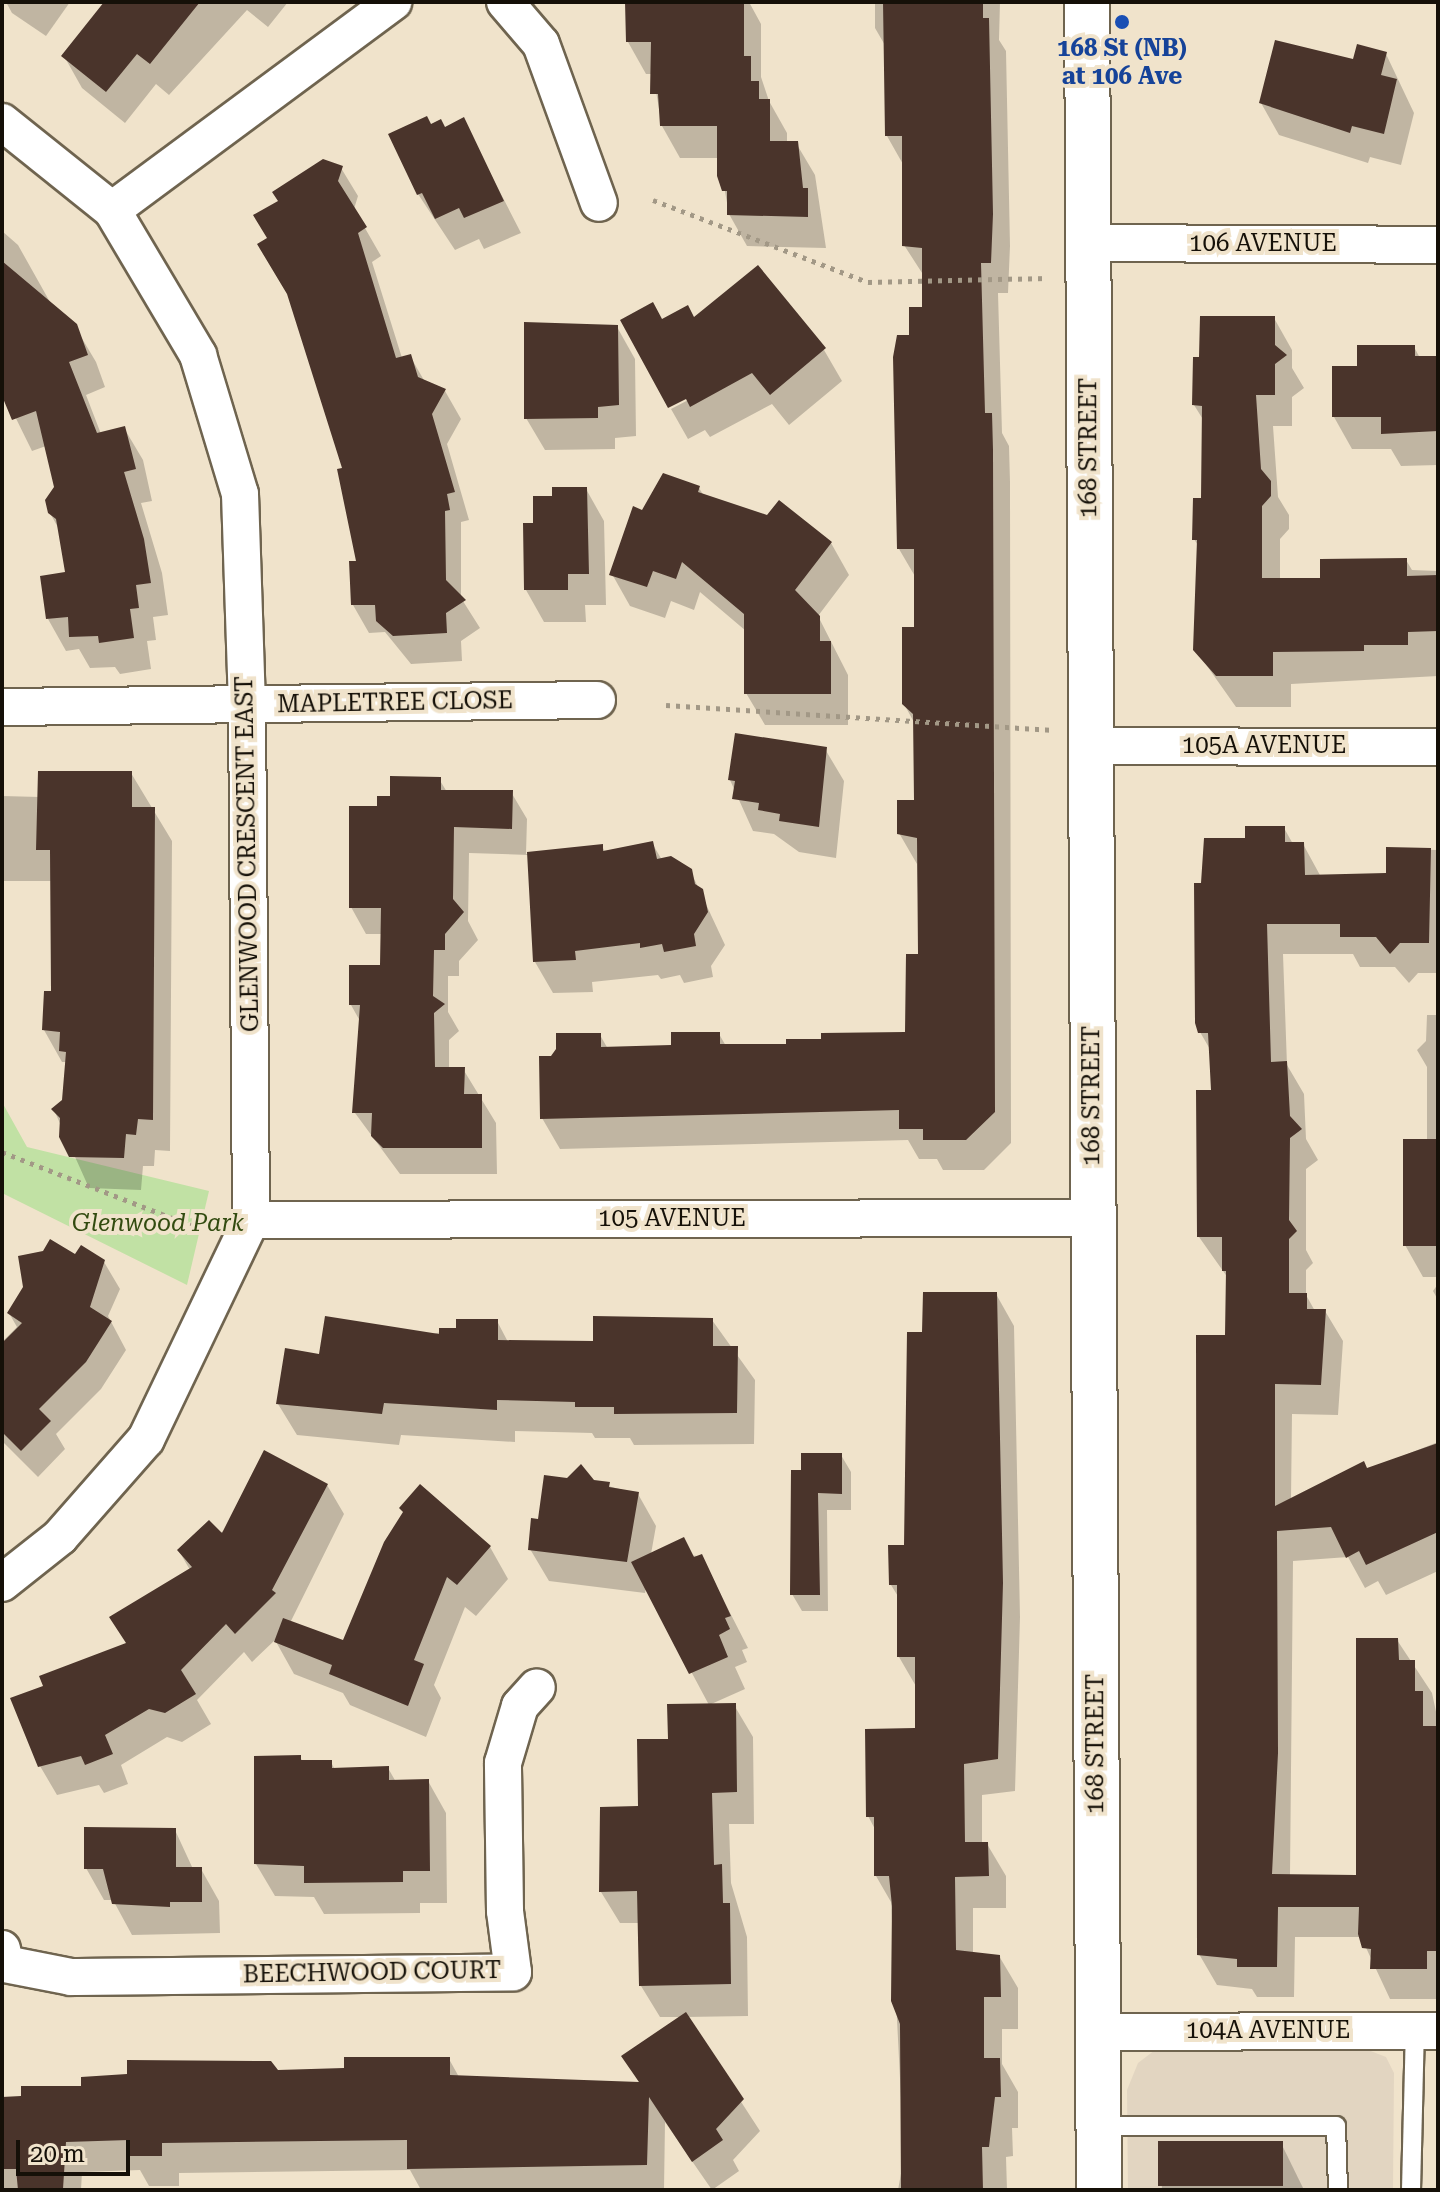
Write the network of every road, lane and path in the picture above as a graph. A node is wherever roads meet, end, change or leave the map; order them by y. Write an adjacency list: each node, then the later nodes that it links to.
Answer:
1 (393, 2): 7 (street)
2 (505, 2): 6 (street)
3 (1087, 2): 8 (street, 168 STREET)
4 (2, 122): 7 (street, GLENWOOD CRESCENT EAST)
5 (653, 200): 10 (path)
6 (599, 203)
7 (112, 210): 12 (street, GLENWOOD CRESCENT EAST)
8 (1088, 243): 9 (street, 106 AVENUE); 16 (street, 168 STREET)
9 (1438, 245)
10 (1048, 278)
11 (597, 700): 12 (street, MAPLETREE CLOSE)
12 (247, 705): 14 (street, MAPLETREE CLOSE); 20 (street, GLENWOOD CRESCENT EAST)
13 (666, 705): 15 (path)
14 (2, 707)
15 (1050, 730)
16 (1090, 746): 17 (street, 105A AVENUE); 19 (street, 168 STREET)
17 (1438, 747)
18 (2, 1152): 21 (path)
19 (1092, 1218): 20 (street, 105 AVENUE); 26 (street, 168 STREET)
20 (251, 1220): 22 (street, GLENWOOD CRESCENT EAST)
21 (203, 1230)
22 (2, 1583)
23 (537, 1687): 24 (street, BEECHWOOD COURT)
24 (2, 1949)
25 (1426, 2031): 26 (street, 104A AVENUE); 30 (lane)
26 (1098, 2032): 27 (street, 168 STREET)
27 (1098, 2126): 28 (street, 168 STREET); 29 (lane)
28 (1099, 2190)
29 (1338, 2190)
30 (1411, 2190)

